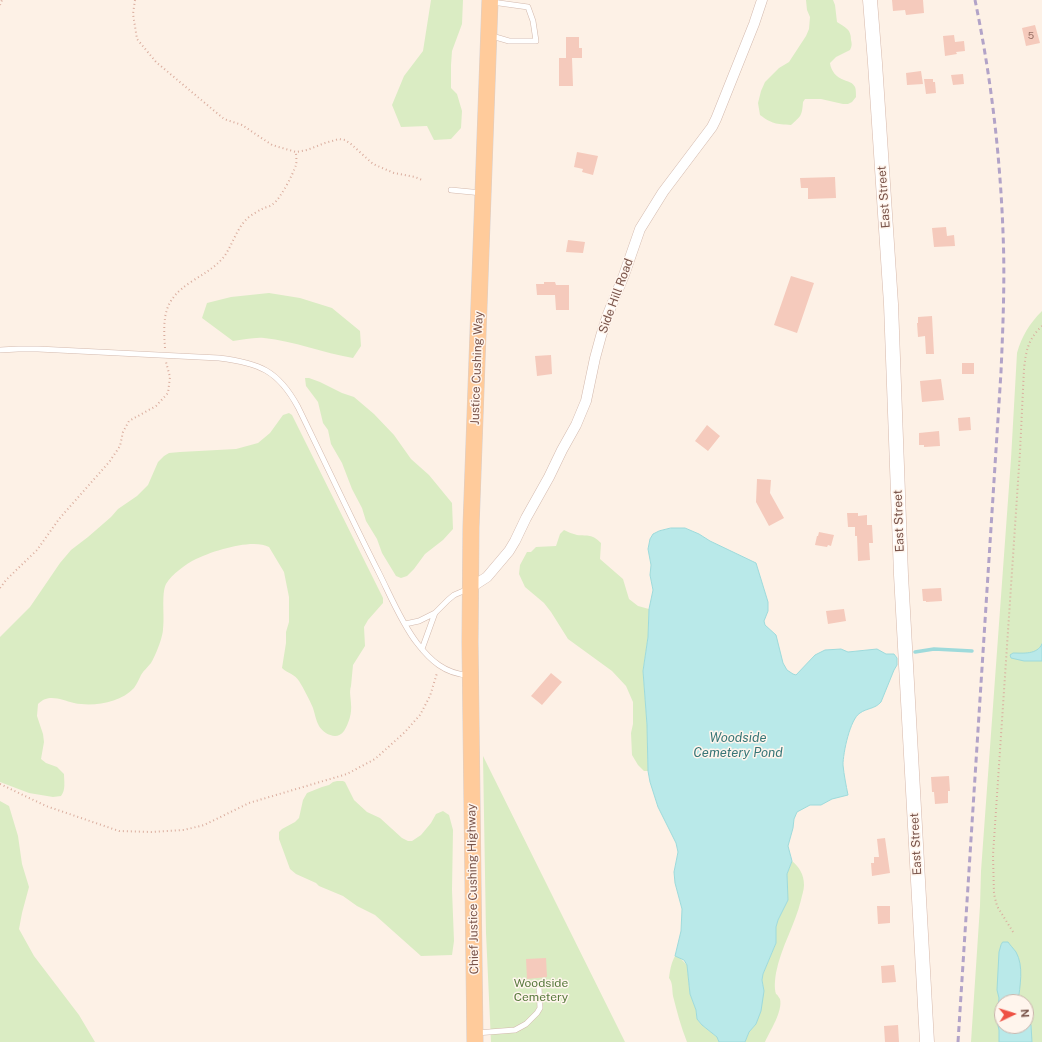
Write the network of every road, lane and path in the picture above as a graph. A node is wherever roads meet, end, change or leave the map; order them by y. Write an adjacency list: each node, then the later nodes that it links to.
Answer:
1 (2, 0): 6 (path)
2 (135, 0): 8 (path)
3 (762, 0): 16 (street, Side Hill Road)
4 (870, 0): 27 (main road, East Street)
5 (490, 1): 7 (main road, Justice Cushing Way); 7 (lane)
6 (0, 4)
7 (489, 36): 11 (main road, Justice Cushing Way)
8 (296, 152): 9 (path); 14 (path)
9 (422, 180)
10 (451, 190): 11 (lane)
11 (483, 193): 16 (main road, Justice Cushing Way)
12 (1042, 326): 24 (path)
13 (0, 350): 14 (lane)
14 (165, 356): 15 (path); 18 (lane)
15 (0, 588)
16 (470, 588): 17 (lane); 21 (main road, Justice Cushing Way)
17 (436, 613): 18 (lane); 19 (lane)
18 (405, 624): 19 (lane)
19 (422, 649): 20 (lane)
20 (441, 667): 21 (lane); 23 (path)
21 (470, 675): 22 (main road, Justice Cushing Way)
22 (471, 736): 26 (main road, Chief Justice Cushing Highway)
23 (0, 784)
24 (1013, 932)
25 (539, 987): 26 (lane)
26 (475, 1038)
27 (927, 1042)

